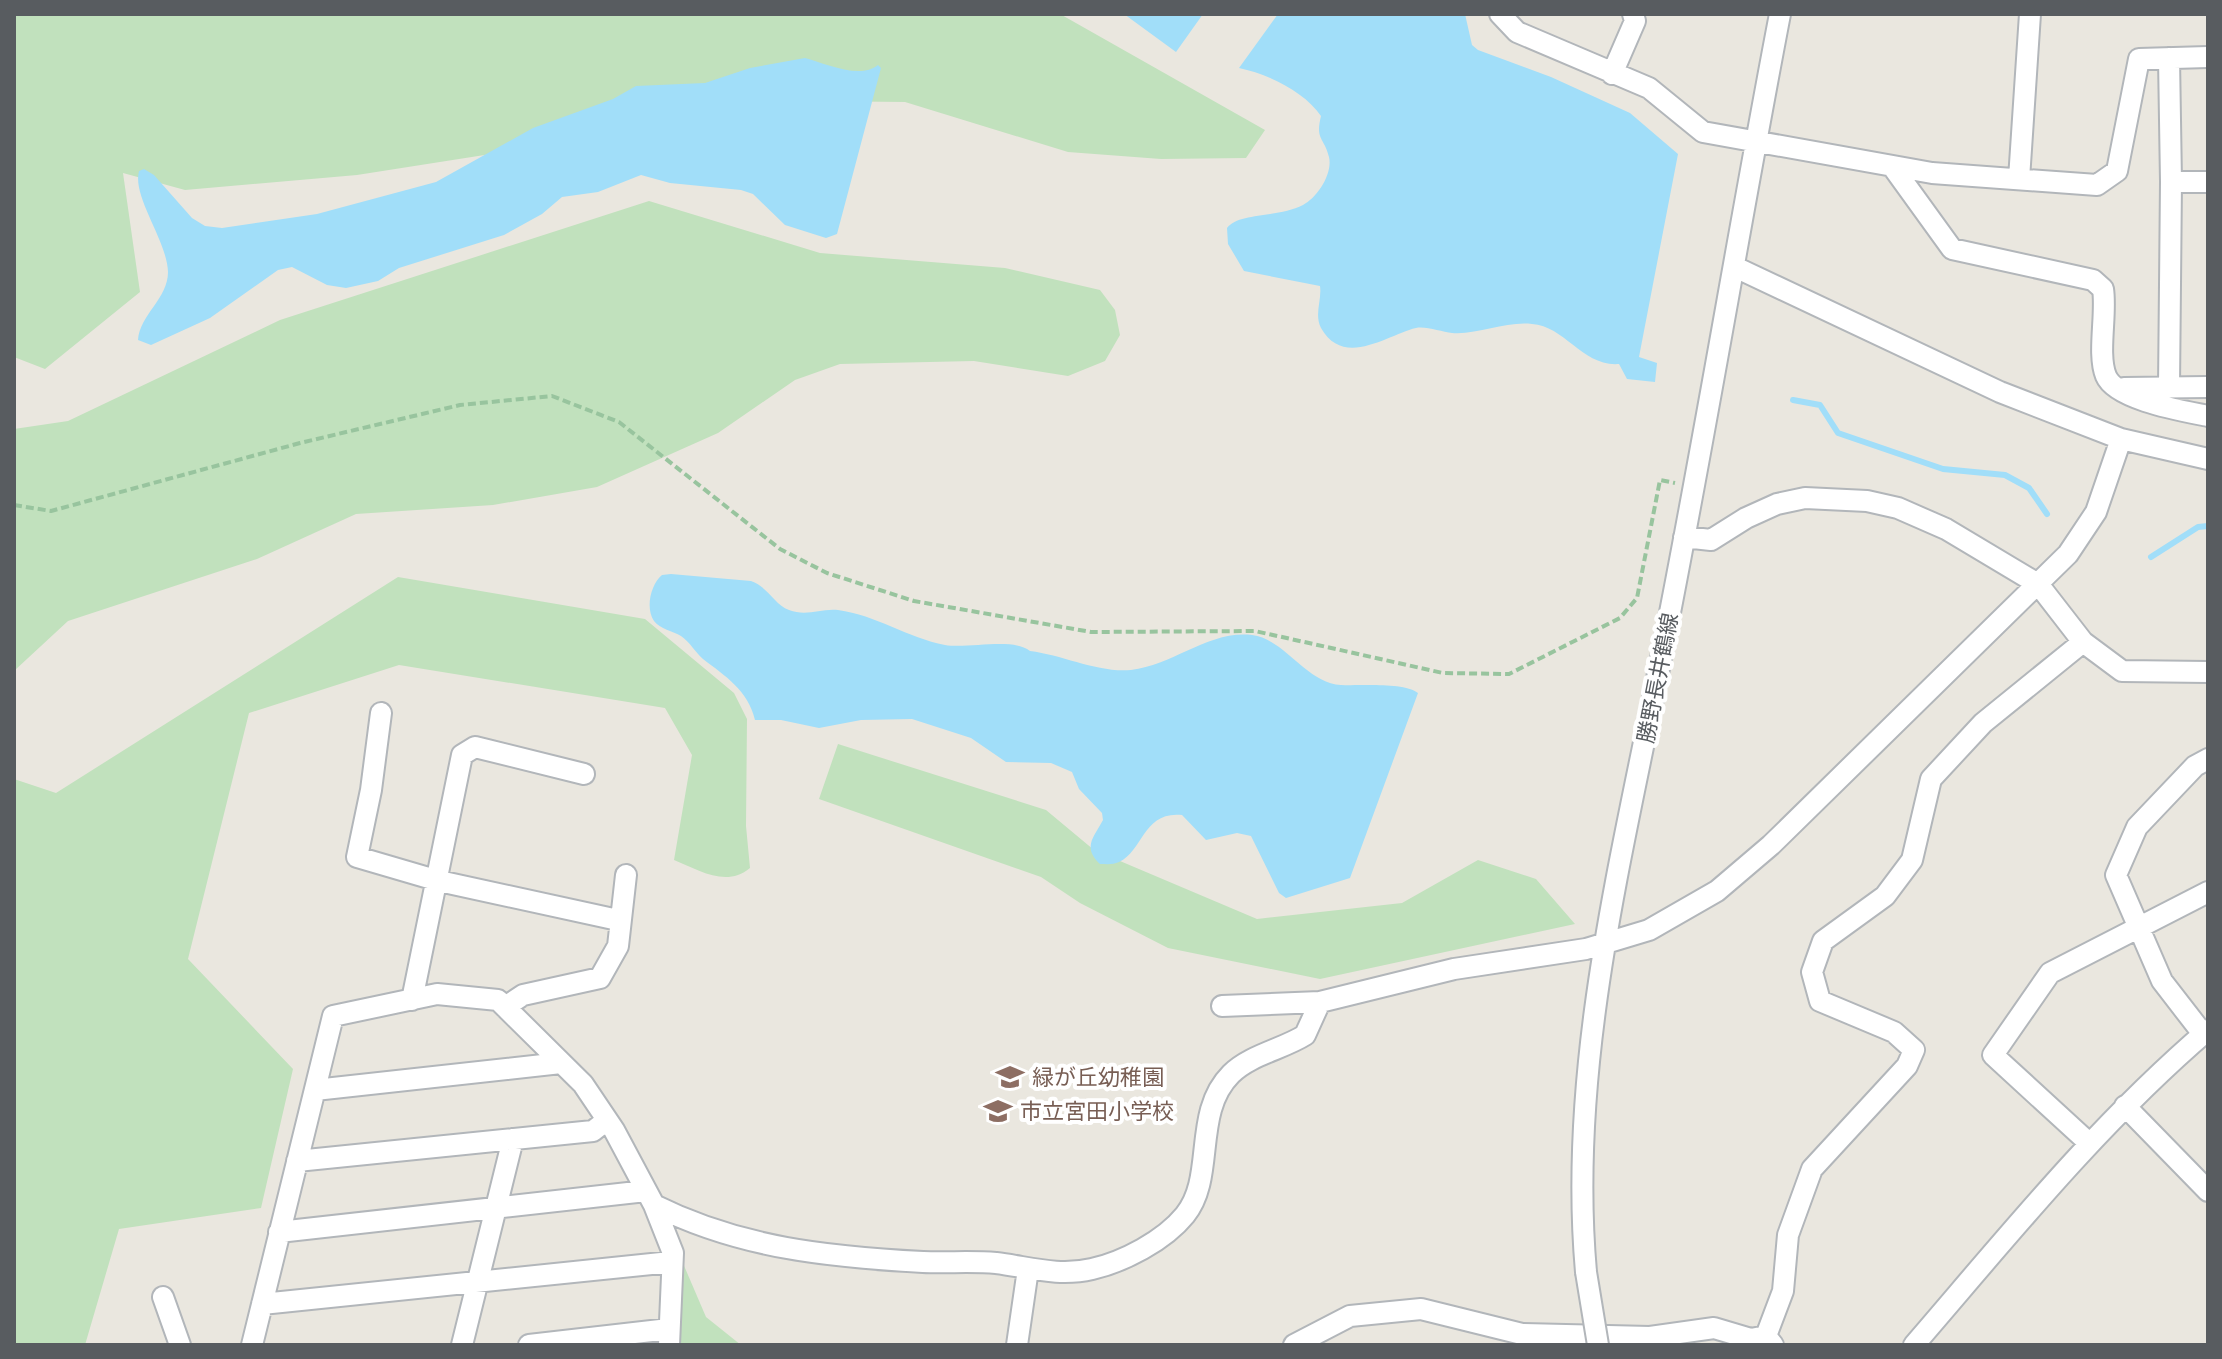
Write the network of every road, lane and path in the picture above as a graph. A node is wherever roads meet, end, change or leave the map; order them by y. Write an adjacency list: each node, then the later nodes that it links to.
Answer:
1 (1500, 14): 7 (street)
2 (1633, 14): 7 (street)
3 (1780, 14): 8 (street, 勝野長井鶴線)
4 (2030, 14): 10 (street)
5 (2208, 57): 6 (street)
6 (2169, 58): 10 (street); 11 (street)
7 (1612, 74): 8 (street)
8 (1756, 143): 9 (street); 13 (street, 勝野長井鶴線)
9 (1892, 166): 10 (street); 16 (street)
10 (2019, 179)
11 (2171, 182): 12 (street); 14 (street)
12 (2208, 182)
13 (1735, 267): 18 (street); 20 (street, 勝野長井鶴線)
14 (2169, 387): 15 (street); 16 (street)
15 (2208, 387)
16 (2114, 388): 17 (street)
17 (2208, 416)
18 (2121, 439): 19 (street); 23 (street)
19 (2208, 459)
20 (1694, 487): 21 (path); 22 (street, 勝野長井鶴線)
21 (14, 505)
22 (1684, 537): 23 (street); 34 (street, 勝野長井鶴線)
23 (2038, 584): 24 (street); 34 (street)
24 (2083, 642): 25 (street); 57 (street)
25 (2208, 672)
26 (381, 713): 30 (street)
27 (2208, 759): 33 (street)
28 (584, 774): 30 (street)
29 (626, 875): 32 (street)
30 (439, 881): 32 (street); 35 (street)
31 (2208, 892): 33 (street)
32 (618, 920): 38 (street)
33 (2137, 930): 39 (street); 45 (street)
34 (1606, 942): 36 (street); 64 (street, 勝野長井鶴線, bridge)
35 (412, 1000): 38 (street); 41 (street)
36 (1320, 1002): 37 (street); 52 (street)
37 (1222, 1006)
38 (505, 1007): 40 (street)
39 (2206, 1032): 42 (street)
40 (561, 1063): 41 (street); 43 (street)
41 (315, 1090): 46 (street)
42 (2125, 1106): 45 (street); 47 (street)
43 (607, 1120): 44 (street); 48 (street)
44 (513, 1139): 46 (street); 49 (street)
45 (2089, 1143): 65 (street)
46 (297, 1161): 50 (street)
47 (2208, 1191)
48 (650, 1198): 49 (street); 51 (street); 52 (street)
49 (495, 1210): 50 (street); 53 (street)
50 (279, 1232): 55 (street)
51 (671, 1262): 53 (street); 56 (street)
52 (1028, 1269): 62 (street)
53 (478, 1280): 55 (street); 60 (street)
54 (163, 1297): 58 (street)
55 (262, 1304): 59 (street)
56 (669, 1337): 61 (street)
57 (1770, 1340): 63 (street)
58 (180, 1345)
59 (252, 1345)
60 (462, 1345)
61 (529, 1345)
62 (1017, 1345)
63 (1294, 1345)
64 (1598, 1345)
65 (1914, 1345)

